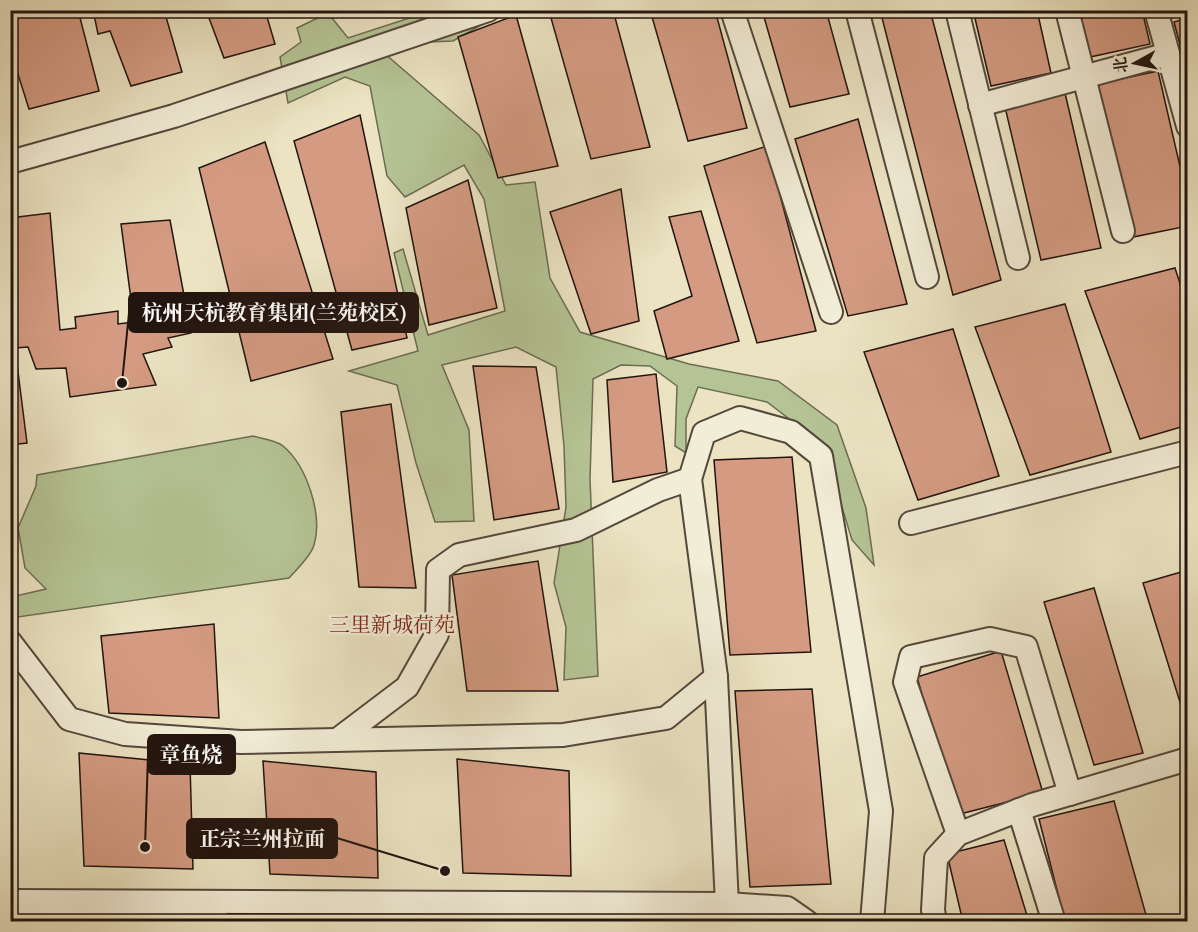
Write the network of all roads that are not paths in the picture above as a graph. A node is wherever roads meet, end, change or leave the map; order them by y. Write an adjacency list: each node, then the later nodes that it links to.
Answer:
1 (488, 10): 11 (street)
2 (732, 10): 15 (street)
3 (857, 10): 14 (street)
4 (957, 10): 9 (street)
5 (1067, 10): 8 (street)
6 (1156, 10): 7 (street)
7 (1168, 54): 8 (street); 10 (street)
8 (1084, 76): 9 (street); 12 (street)
9 (980, 105): 13 (street)
10 (1188, 126)
11 (10, 162)
12 (1123, 231)
13 (1018, 258)
14 (927, 277)
15 (831, 312)
16 (1188, 452): 18 (street)
17 (690, 479): 20 (street); 21 (street); 34 (street)
18 (911, 523)
19 (10, 642): 21 (street)
20 (716, 676): 21 (street); 27 (street)
21 (337, 740)
22 (1188, 759): 23 (street)
23 (1070, 794): 24 (street); 25 (street)
24 (1019, 810): 25 (street); 36 (street)
25 (958, 834): 35 (street)
26 (10, 901): 28 (street)
27 (728, 904): 28 (street); 33 (street)
28 (377, 912)
29 (86, 920): 30 (street); 31 (street)
30 (26, 921)
31 (152, 921): 32 (street)
32 (220, 921)
33 (807, 921)
34 (872, 921)
35 (935, 921)
36 (1054, 921)

